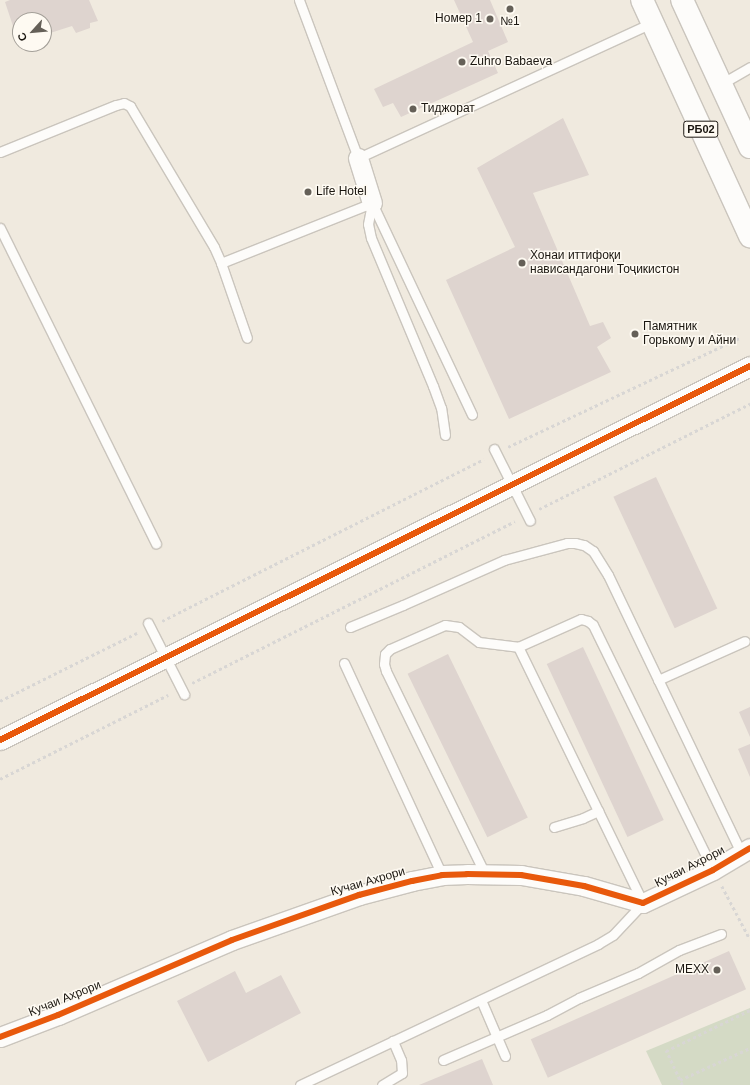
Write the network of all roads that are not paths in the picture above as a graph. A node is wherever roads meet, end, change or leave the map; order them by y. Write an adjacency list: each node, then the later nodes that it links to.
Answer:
1 (299, 0): 9 (lane)
2 (642, 0): 4 (highway, РБ02)
3 (682, 0): 6 (highway, РБ02)
4 (652, 23): 9 (lane); 12 (highway, РБ02)
5 (750, 67): 6 (lane)
6 (721, 84): 7 (highway, РБ02)
7 (750, 147)
8 (0, 152): 13 (lane)
9 (358, 158): 10 (street)
10 (372, 203): 13 (lane); 16 (lane); 17 (lane)
11 (0, 228): 21 (lane)
12 (750, 236)
13 (221, 263): 14 (lane)
14 (247, 338)
15 (750, 366): 19 (street)
16 (472, 416)
17 (445, 435)
18 (495, 451): 19 (lane)
19 (512, 485): 20 (lane); 26 (street)
20 (529, 518)
21 (156, 544)
22 (149, 625): 26 (lane)
23 (350, 627): 28 (lane)
24 (745, 641): 28 (lane)
25 (518, 647): 31 (lane); 34 (lane); 35 (lane)
26 (165, 658): 29 (lane); 30 (street)
27 (344, 663): 36 (lane)
28 (658, 680): 33 (lane)
29 (182, 692)
30 (0, 740)
31 (598, 811): 32 (lane); 37 (lane)
32 (554, 827)
33 (745, 851): 34 (street, Кучаи Ахрори)
34 (713, 870): 37 (street, Кучаи Ахрори)
35 (485, 874): 36 (street, Кучаи Ахрори); 37 (street, Кучаи Ахрори)
36 (442, 875): 40 (street, Кучаи Ахрори)
37 (643, 903): 39 (lane)
38 (721, 934): 41 (lane)
39 (481, 1000): 41 (lane); 42 (lane)
40 (0, 1037)
41 (497, 1037): 43 (lane); 44 (lane)
42 (393, 1041): 45 (lane); 46 (lane)
43 (505, 1056)
44 (443, 1060)
45 (300, 1085)
46 (382, 1085)

